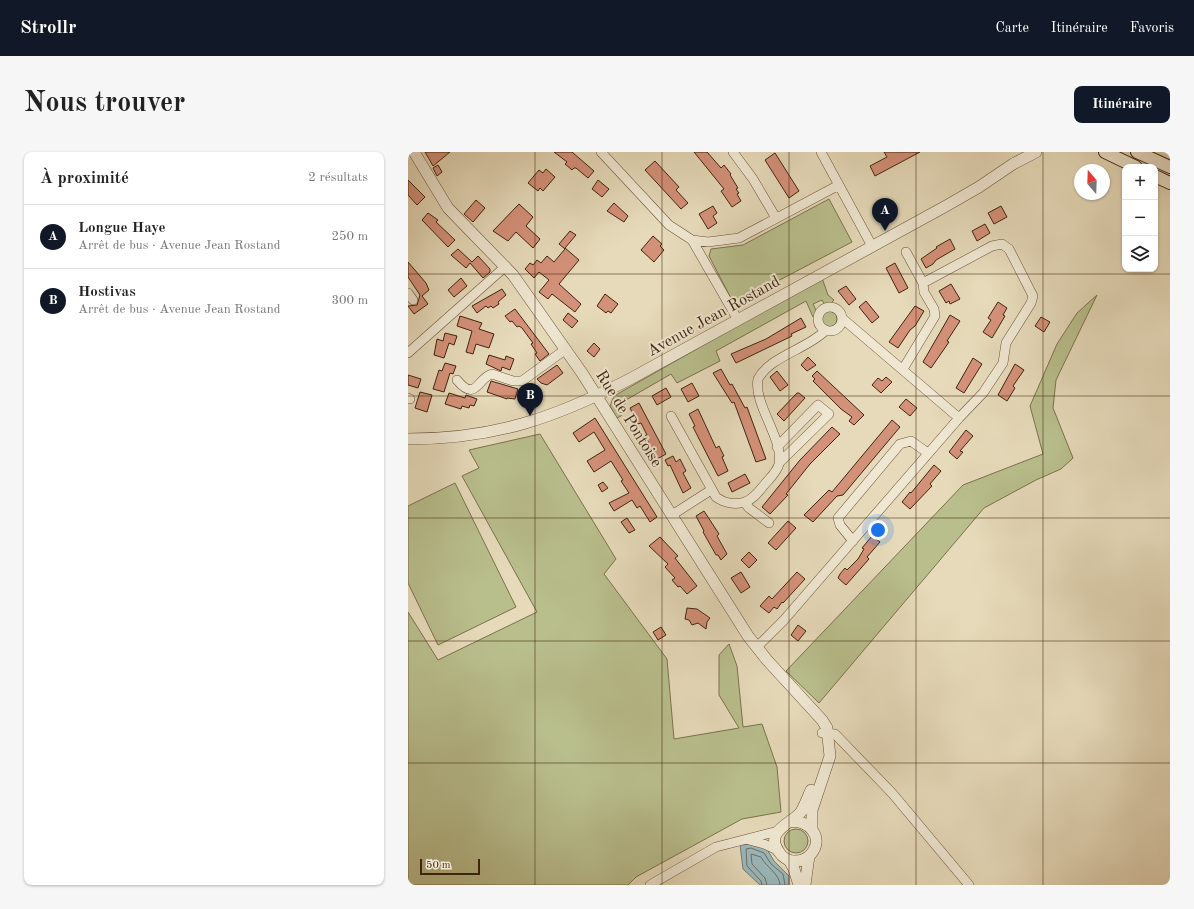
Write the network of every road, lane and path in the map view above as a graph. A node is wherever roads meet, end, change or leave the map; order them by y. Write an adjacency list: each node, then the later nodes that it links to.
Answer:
1 (414, 152): 19 (street, Rue de Pontoise)
2 (601, 152): 16 (street)
3 (733, 152): 15 (street)
4 (821, 152): 14 (street)
5 (1024, 152): 9 (street, Avenue Jean Rostand)
6 (1036, 152): 9 (street, Avenue Jean Rostand)
7 (1105, 152): 10 (main road)
8 (1137, 152): 11 (main road)
9 (1013, 164): 17 (street, Avenue Jean Rostand)
10 (1130, 164)
11 (1170, 167)
12 (1158, 177): 13 (main road)
13 (1170, 183)
14 (839, 185): 15 (street); 17 (street)
15 (776, 218): 16 (street)
16 (692, 240): 22 (street)
17 (872, 246): 22 (street, Avenue Jean Rostand)
18 (906, 252): 20 (street)
19 (506, 266): 24 (street, Rue de Pontoise); 25 (street)
20 (923, 283): 26 (street); 30 (street)
21 (843, 319): 23 (street); 23 (street); 26 (street)
22 (738, 320): 28 (street, Avenue Jean Rostand)
23 (826, 330): 32 (street)
24 (566, 350): 27 (street); 28 (street, Rue de Pontoise)
25 (408, 353)
26 (903, 369): 30 (street)
27 (460, 384)
28 (598, 396): 31 (street, Avenue Jean Rostand); 37 (street, Rue de Pontoise)
29 (671, 416): 35 (street)
30 (959, 418): 33 (street)
31 (408, 439)
32 (777, 447): 34 (street); 34 (street)
33 (928, 453): 39 (street); 39 (street)
34 (779, 463): 36 (street)
35 (711, 490): 36 (street); 37 (street)
36 (744, 502): 38 (street)
37 (672, 515): 40 (street, Rue de Pontoise)
38 (769, 524)
39 (853, 540): 40 (street)
40 (757, 647): 41 (street, Rue de Pontoise)
41 (825, 733): 42 (street); 43 (street); 52 (street)
42 (790, 822): 43 (street); 44 (street)
43 (812, 828): 47 (street)
44 (778, 831): 45 (street); 46 (street)
45 (746, 840): 46 (street); 49 (street)
46 (777, 850): 48 (street)
47 (809, 856): 48 (street); 51 (street)
48 (789, 860): 50 (street)
49 (650, 885)
50 (799, 885)
51 (805, 885)
52 (968, 885)

